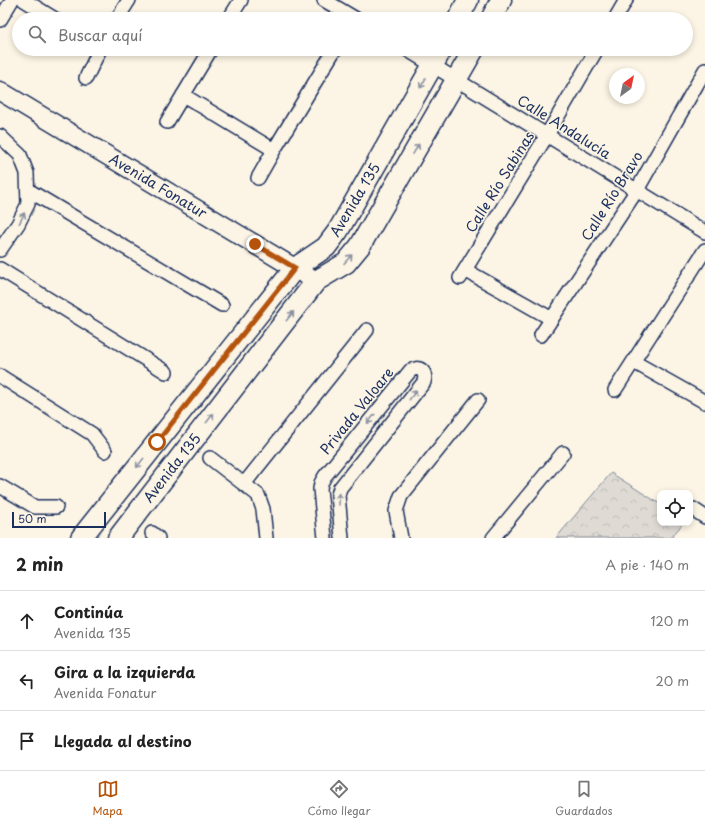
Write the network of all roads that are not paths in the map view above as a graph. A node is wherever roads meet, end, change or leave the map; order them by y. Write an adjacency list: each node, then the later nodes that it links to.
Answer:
1 (12, 0): 16 (street)
2 (24, 0): 9 (street)
3 (129, 0): 10 (street)
4 (241, 0): 11 (street)
5 (324, 0): 12 (street)
6 (468, 0): 13 (main road)
7 (501, 0): 14 (main road)
8 (626, 0): 15 (street)
9 (44, 12)
10 (121, 12)
11 (233, 12)
12 (343, 12)
13 (462, 12)
14 (495, 12)
15 (619, 12)
16 (0, 20)
17 (97, 56): 24 (street)
18 (207, 56): 27 (street)
19 (331, 56): 31 (street)
20 (470, 56): 25 (main road, Avenida 135)
21 (593, 56): 29 (street, Calle Río Sabinas)
22 (437, 57): 25 (street, Calle Andalucía); 38 (main road, Avenida 135, one-way to 38)
23 (705, 70): 34 (street, Calle Río Bravo)
24 (86, 78)
25 (457, 80): 29 (street, Calle Andalucía); 40 (main road, Avenida 135, one-way to 25)
26 (0, 91): 38 (main road, Avenida Fonatur)
27 (183, 95): 28 (street); 31 (street)
28 (167, 122)
29 (547, 135): 34 (street, Calle Andalucía); 42 (street, Calle Río Sabinas)
30 (0, 136): 33 (street)
31 (274, 150): 32 (street)
32 (258, 178)
33 (28, 190): 36 (street, one-way to 33); 41 (street)
34 (637, 190): 35 (street, Calle Andalucía); 42 (street, Calle Río Bravo)
35 (705, 232)
36 (0, 250)
37 (705, 250): 45 (street)
38 (295, 268): 40 (main road, Avenida Fonatur); 59 (main road, Avenida 135, one-way to 59)
39 (0, 269): 46 (street)
40 (316, 281): 60 (main road, Avenida 135, one-way to 40)
41 (222, 305)
42 (552, 319): 44 (street, Calle Río Bravo)
43 (367, 330): 54 (street)
44 (542, 335)
45 (634, 362): 48 (street); 50 (street)
46 (166, 372)
47 (0, 376): 51 (street)
48 (615, 390)
49 (478, 400): 64 (street)
50 (705, 402)
51 (105, 451)
52 (563, 453): 65 (street)
53 (210, 458): 54 (street)
54 (244, 484): 61 (street)
55 (0, 486): 56 (street)
56 (56, 507)
57 (693, 509): 58 (street)
58 (705, 516)
59 (81, 538)
60 (118, 538)
61 (266, 538)
62 (325, 538): 63 (street, Privada Valoare, one-way to 62)
63 (342, 538)
64 (401, 538)
65 (493, 538)

